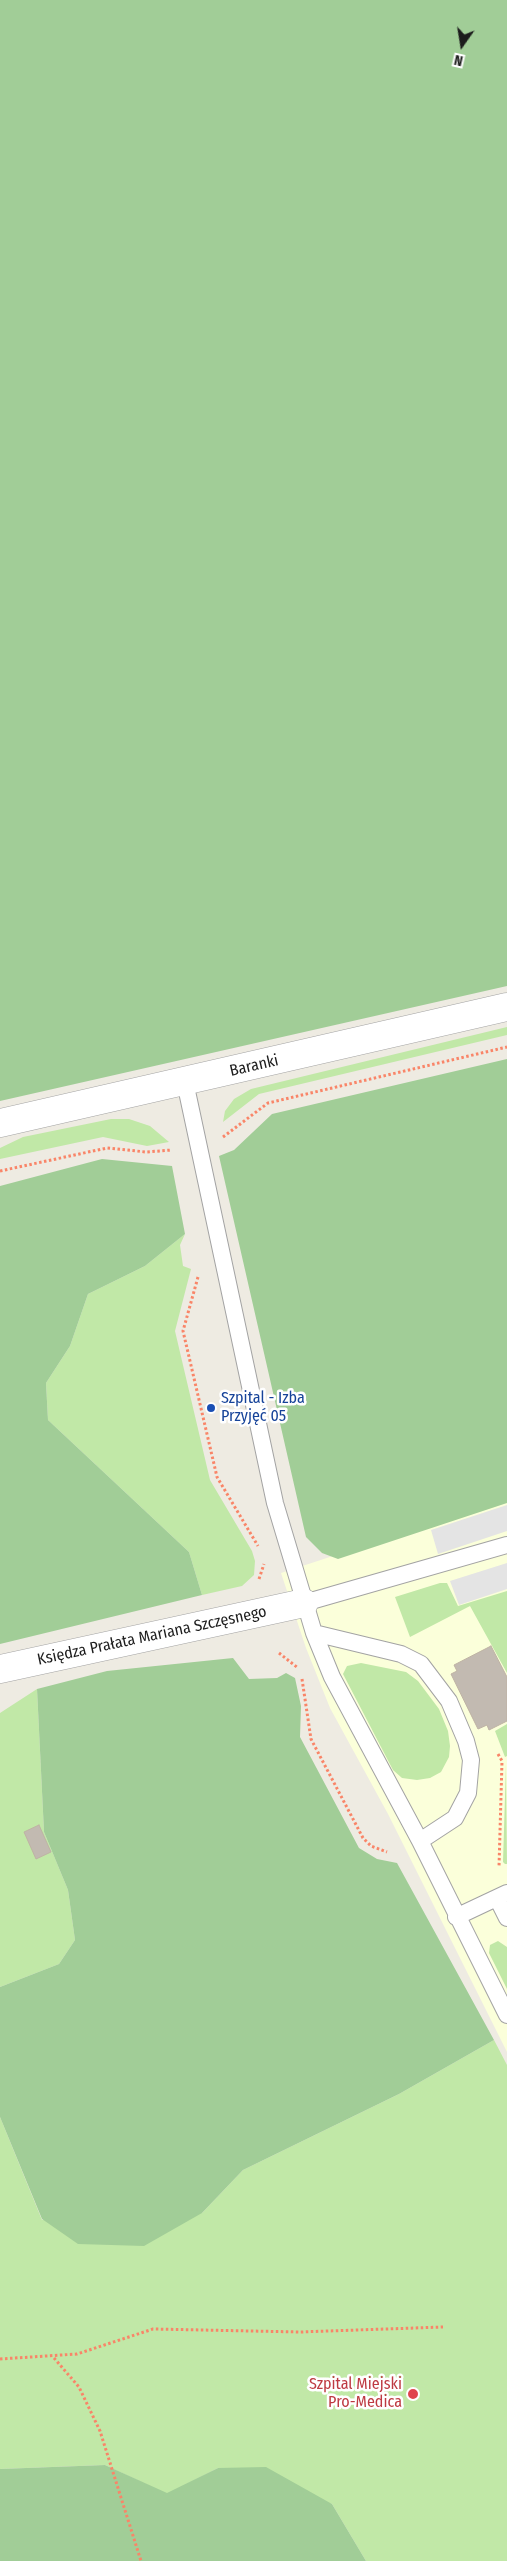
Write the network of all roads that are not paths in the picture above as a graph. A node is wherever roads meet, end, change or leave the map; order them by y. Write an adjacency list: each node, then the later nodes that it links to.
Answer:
1 (507, 1006): 2 (street, Baranki)
2 (185, 1082): 3 (street, Baranki); 5 (lane)
3 (0, 1122)
4 (507, 1545): 5 (lane)
5 (304, 1602): 6 (lane); 7 (street, Księdza Prałata Mariana Szczęsnego)
6 (314, 1633): 8 (lane); 8 (lane)
7 (0, 1669)
8 (420, 1841): 10 (lane)
9 (502, 1895): 10 (lane); 11 (lane)
10 (456, 1917): 12 (lane)
11 (507, 1918)
12 (507, 2014)

